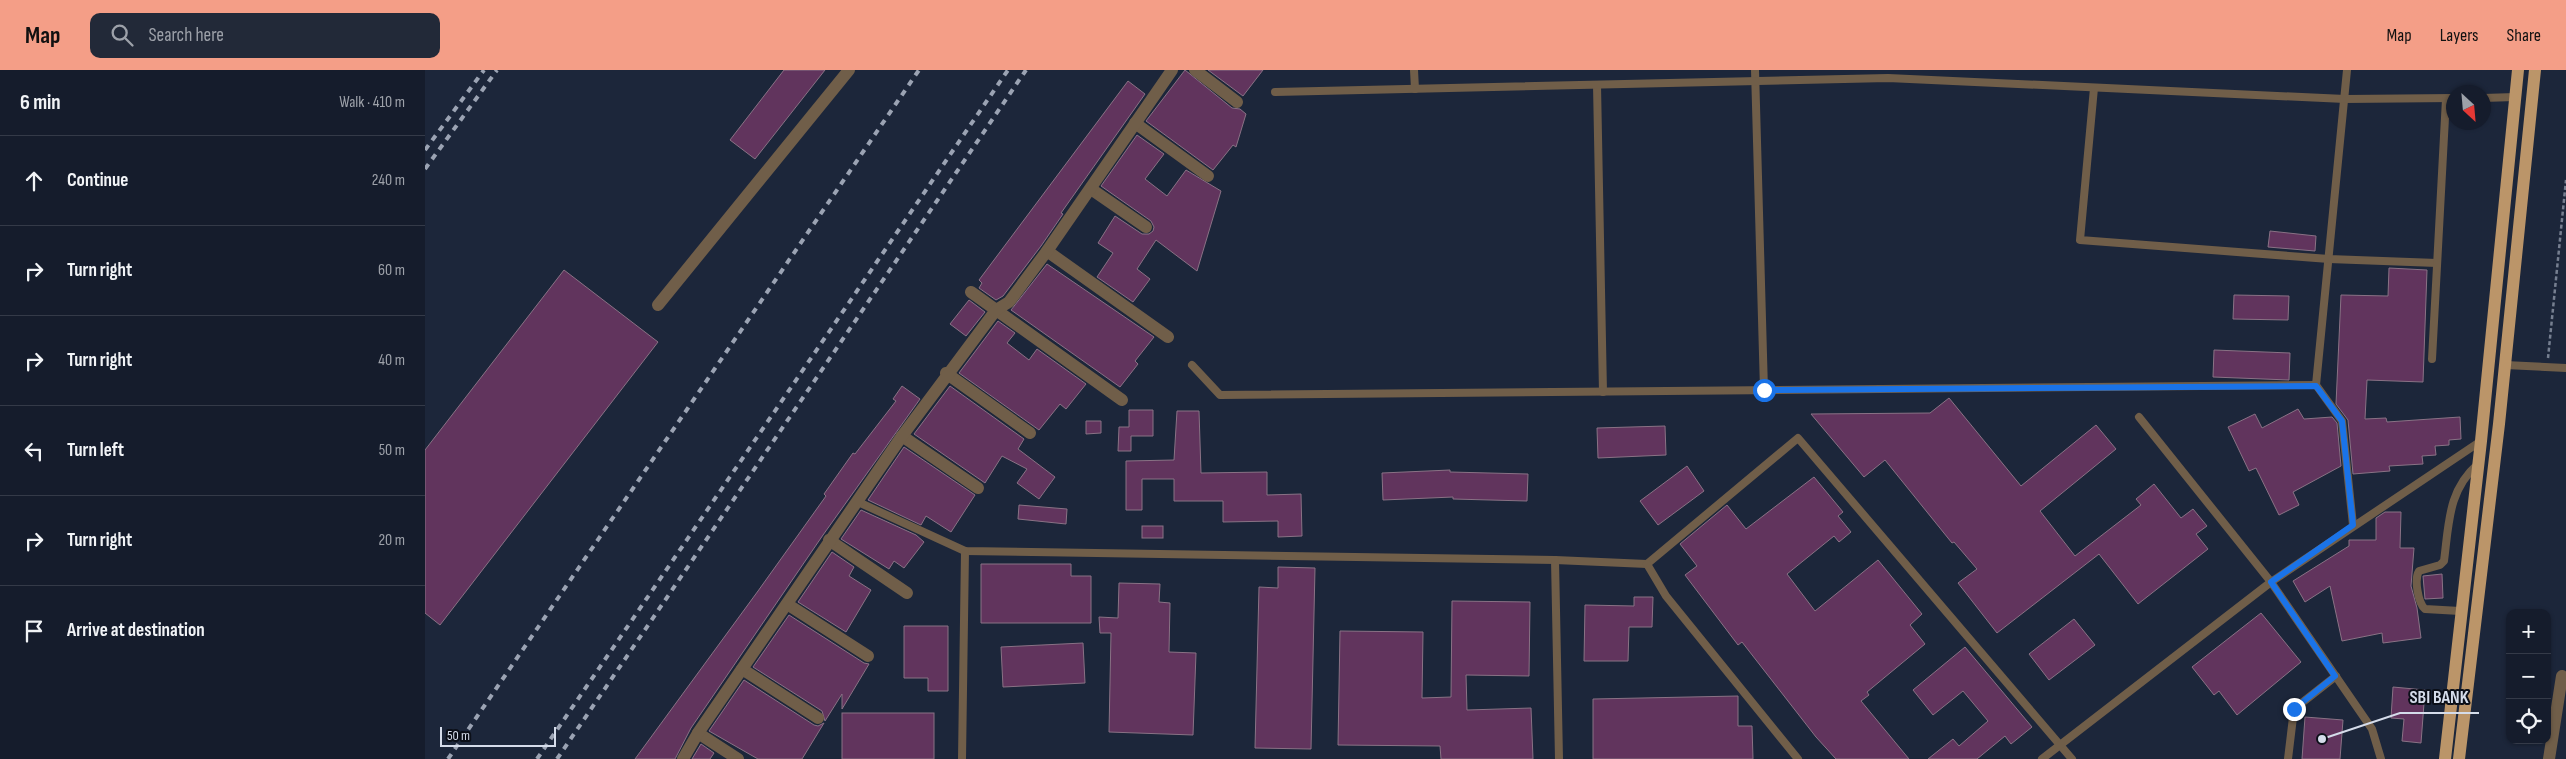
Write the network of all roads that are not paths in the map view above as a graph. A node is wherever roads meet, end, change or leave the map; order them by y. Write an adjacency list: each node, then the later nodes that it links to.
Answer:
1 (849, 70): 29 (street)
2 (1172, 70): 20 (street)
3 (1195, 70): 19 (street)
4 (1414, 70): 13 (lane)
5 (1755, 70): 10 (lane)
6 (2347, 70): 18 (lane)
7 (2518, 70): 15 (main road)
8 (2535, 70): 34 (main road)
9 (1887, 74): 10 (lane); 12 (lane)
10 (1755, 81): 11 (lane); 38 (lane)
11 (1597, 85): 13 (lane); 40 (lane)
12 (2094, 88): 18 (lane); 26 (lane)
13 (1415, 89): 14 (lane)
14 (1275, 92)
15 (2515, 97): 17 (lane); 39 (main road)
16 (2446, 98): 18 (lane)
17 (2491, 98)
18 (2345, 99): 26 (lane)
19 (1237, 102)
20 (1135, 123): 22 (street); 23 (street)
21 (2447, 130): 27 (lane)
22 (1208, 176)
23 (1091, 189): 24 (street); 25 (street)
24 (1146, 227)
25 (1047, 250): 30 (street); 31 (street)
26 (2329, 259): 27 (lane); 37 (lane)
27 (2437, 263): 32 (lane)
28 (971, 292): 30 (street)
29 (658, 304)
30 (996, 310): 36 (street); 42 (street)
31 (1168, 337)
32 (2432, 359)
33 (1192, 365): 40 (lane)
34 (2505, 365): 35 (lane); 41 (main road)
35 (2566, 368)
36 (946, 373): 44 (street); 45 (street)
37 (2316, 386): 38 (lane); 50 (lane)
38 (1764, 390): 40 (lane)
39 (2486, 390): 41 (main road); 46 (main road)
40 (1603, 392)
41 (2502, 392): 76 (main road)
42 (1123, 400)
43 (2139, 417): 55 (lane)
44 (1030, 433)
45 (902, 436): 48 (street); 49 (street)
46 (2481, 441): 47 (main road); 50 (lane)
47 (2478, 464): 58 (main road); 58 (lane)
48 (979, 488)
49 (856, 501): 51 (street); 52 (lane)
50 (2353, 525): 55 (lane)
51 (829, 540): 56 (street); 57 (street)
52 (965, 550): 53 (lane); 68 (lane)
53 (1555, 560): 54 (lane); 69 (lane)
54 (1647, 564): 65 (lane); 70 (lane)
55 (2271, 582): 61 (lane); 65 (lane)
56 (907, 593)
57 (787, 604): 59 (street); 60 (street)
58 (2460, 610): 75 (main road)
59 (868, 656)
60 (742, 669): 63 (street); 64 (street)
61 (2335, 676): 73 (lane); 74 (lane)
62 (2561, 676): 77 (street)
63 (818, 718)
64 (698, 733): 66 (street); 67 (street)
65 (2059, 744): 71 (lane); 72 (lane)
66 (683, 759)
67 (738, 759)
68 (962, 759)
69 (1559, 759)
70 (1798, 759)
71 (2042, 759)
72 (2072, 759)
73 (2288, 759)
74 (2381, 759)
75 (2445, 759)
76 (2459, 759)
77 (2549, 759)

